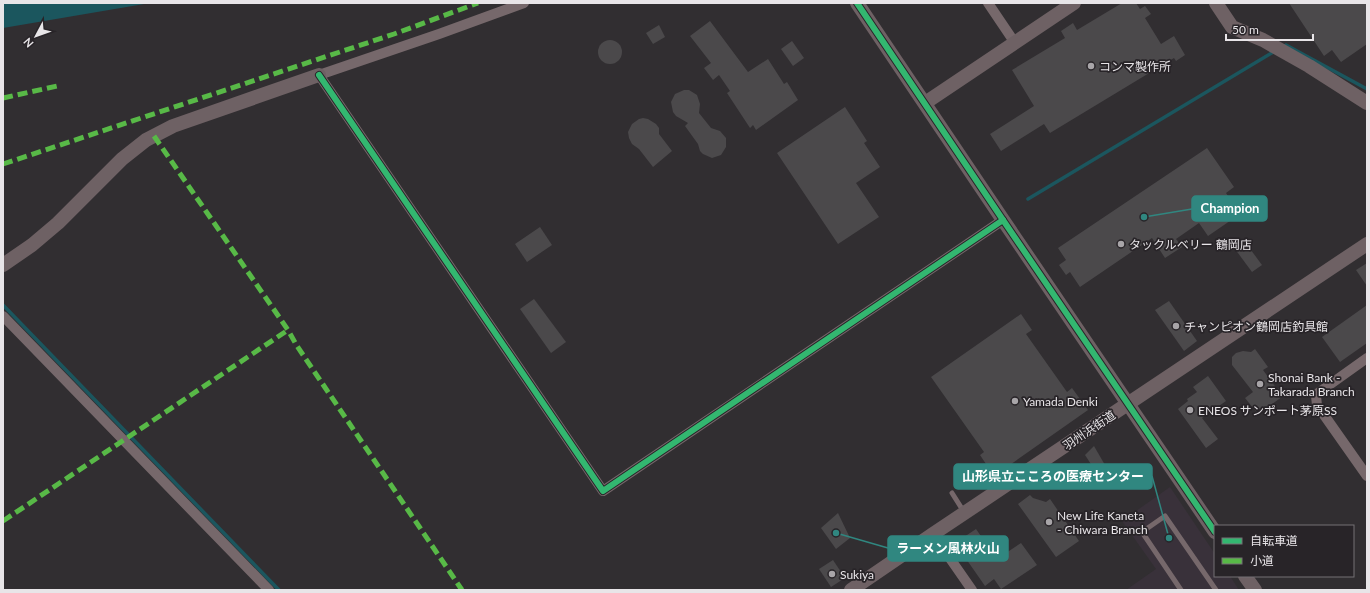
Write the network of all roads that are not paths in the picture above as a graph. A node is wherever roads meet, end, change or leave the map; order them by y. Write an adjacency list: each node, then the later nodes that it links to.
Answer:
1 (524, 3): 7 (street)
2 (857, 3): 8 (street)
3 (988, 3): 6 (street)
4 (1074, 3): 6 (street)
5 (1216, 3): 9 (street)
6 (1015, 43): 8 (street)
7 (319, 75): 10 (street); 12 (street)
8 (925, 103): 10 (street)
9 (1367, 103)
10 (1003, 220): 15 (street)
11 (1367, 244): 15 (street, 羽州浜街道)
12 (3, 266)
13 (3, 316): 22 (street)
14 (1367, 358): 16 (street)
15 (1128, 404): 18 (street, 羽州浜街道); 19 (street)
16 (1367, 476)
17 (952, 493): 18 (lane)
18 (965, 513): 20 (street, 羽州浜街道)
19 (1214, 531)
20 (933, 534): 23 (street, 羽州浜街道); 24 (street)
21 (1246, 577): 27 (street)
22 (269, 590)
23 (851, 590)
24 (972, 590)
25 (1181, 590): 26 (lane)
26 (1216, 590)
27 (1255, 590)

